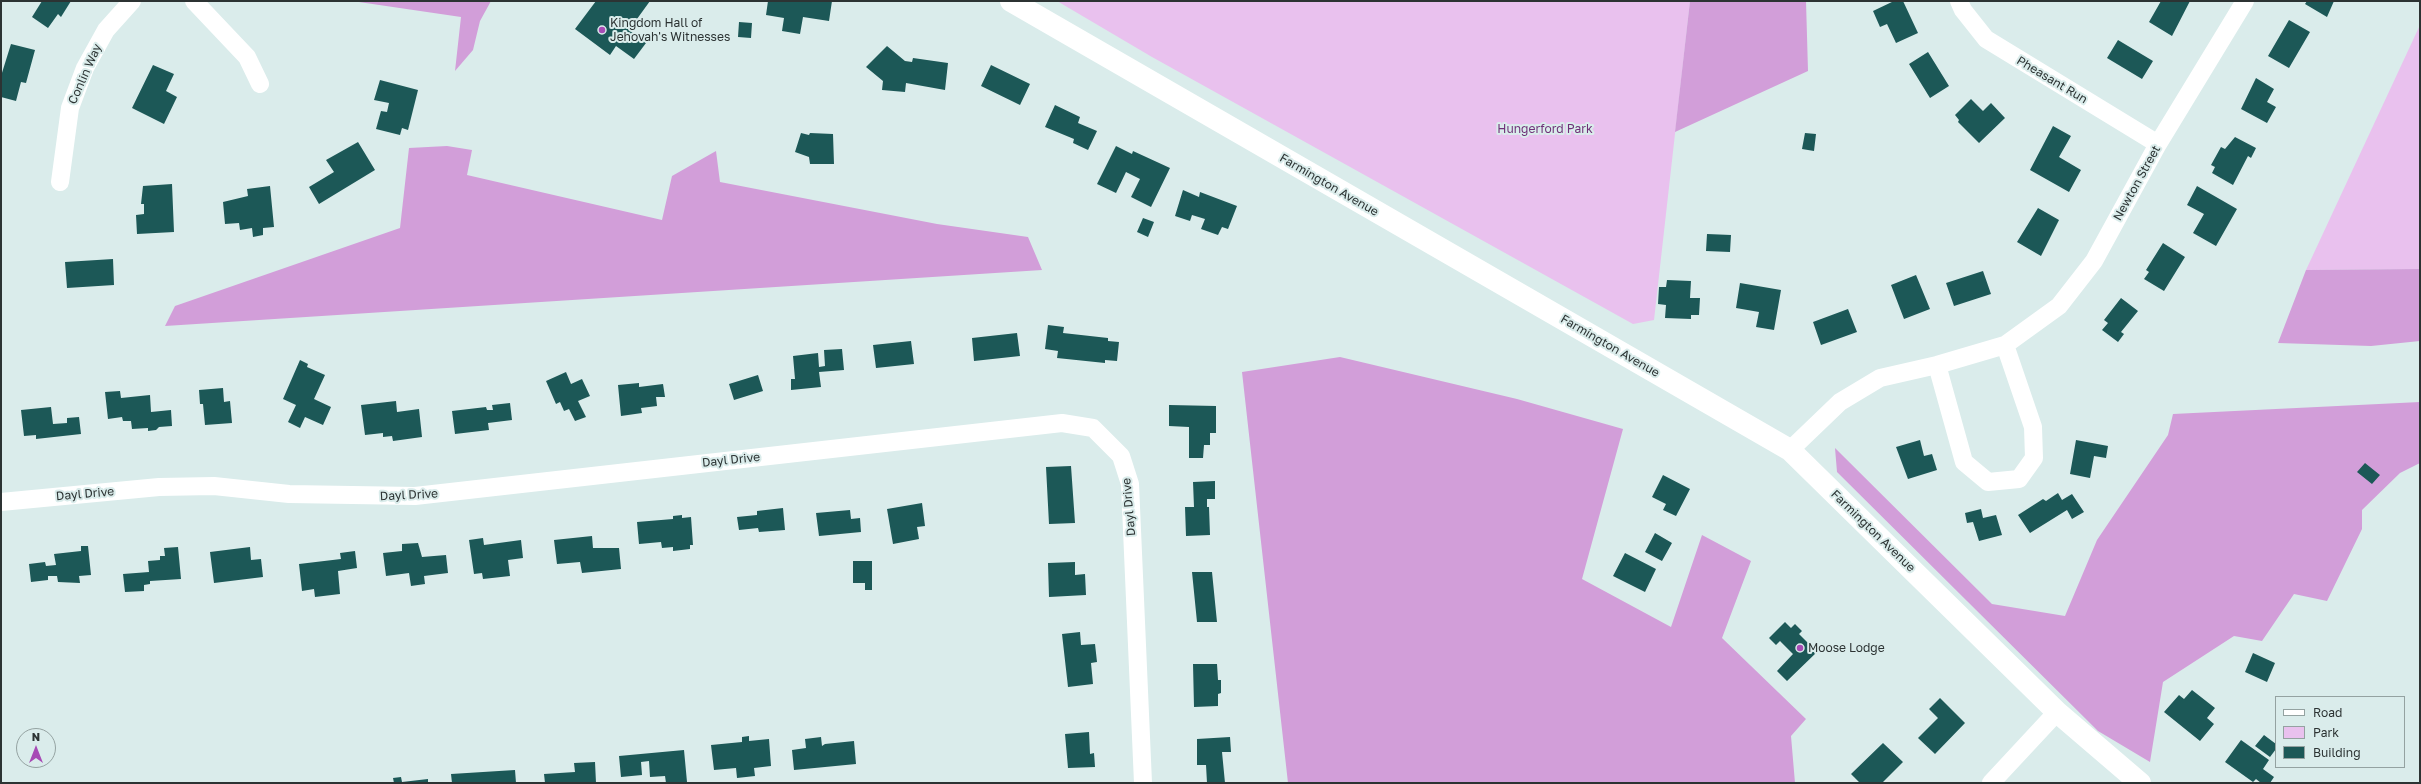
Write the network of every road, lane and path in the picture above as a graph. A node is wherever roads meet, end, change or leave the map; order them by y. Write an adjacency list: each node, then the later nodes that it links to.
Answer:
1 (132, 1): 8 (street, Conlin Way)
2 (194, 1): 6 (street)
3 (1011, 1): 11 (main road, Farmington Avenue)
4 (1959, 1): 7 (street, Pheasant Run)
5 (2245, 1): 7 (street, Newton Street)
6 (260, 84)
7 (2158, 144): 9 (street, Newton Street)
8 (60, 182)
9 (2005, 345): 10 (street, Newton Street); 10 (street)
10 (1937, 365): 11 (street, Newton Street)
11 (1790, 450): 13 (main road, Farmington Avenue)
12 (1, 502): 14 (street, Dayl Drive)
13 (2057, 712): 15 (street); 16 (main road, Farmington Avenue)
14 (1143, 783)
15 (1991, 783)
16 (2140, 783)

